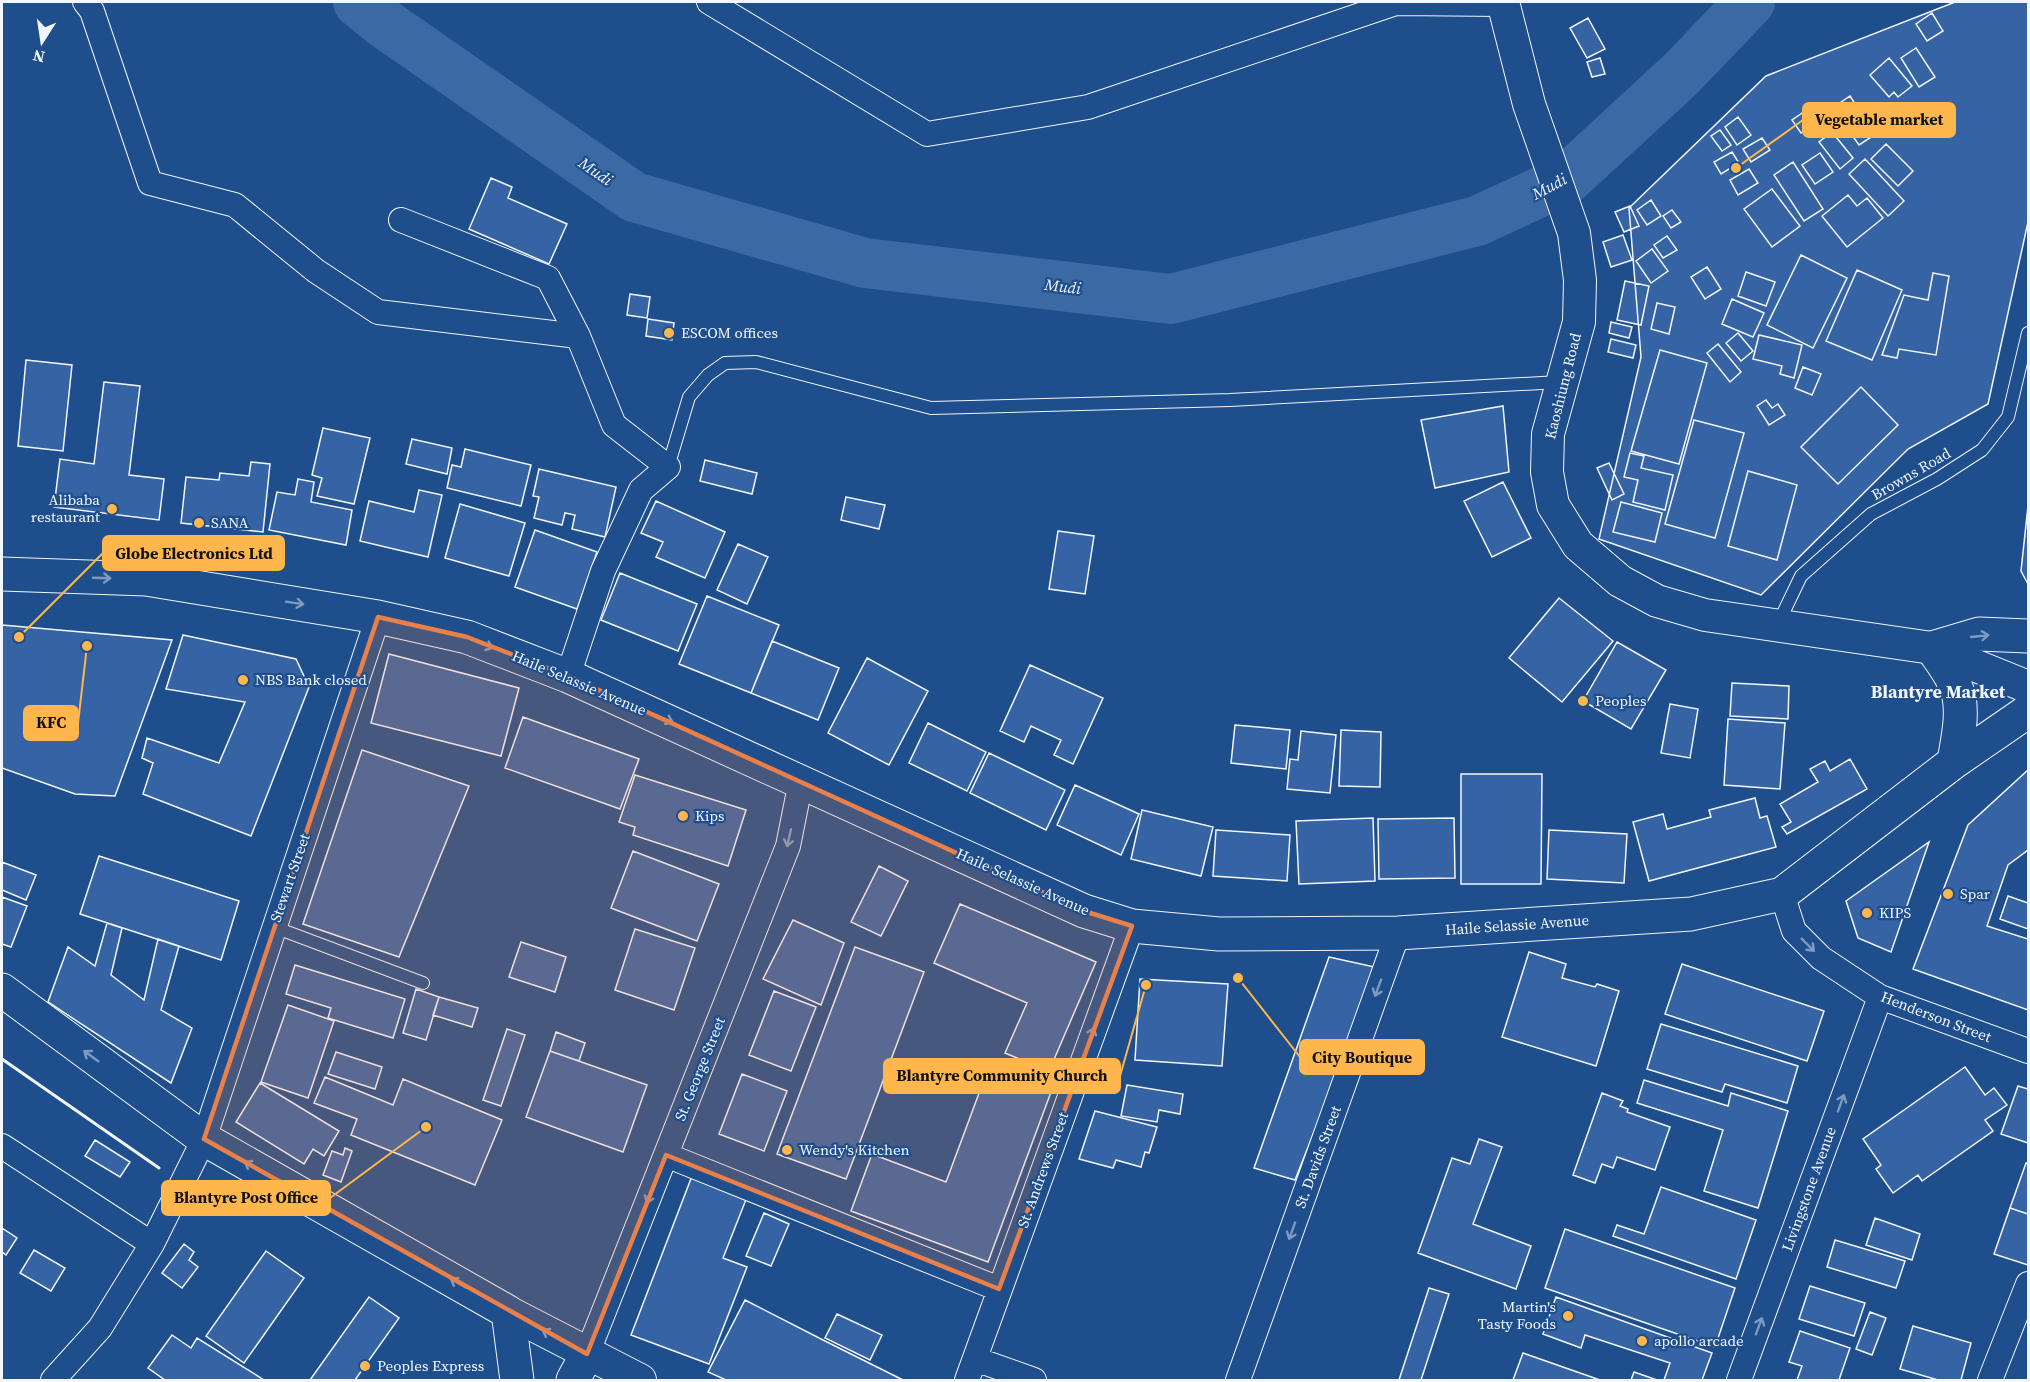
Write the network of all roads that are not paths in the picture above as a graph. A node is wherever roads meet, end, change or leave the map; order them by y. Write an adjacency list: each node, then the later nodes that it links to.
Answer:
1 (85, 2): 6 (street)
2 (709, 2): 3 (street)
3 (1503, 3): 7 (street, Kaoshiung Road)
4 (401, 219): 6 (street)
5 (2028, 333): 11 (lane, Browns Road)
6 (578, 336): 8 (street)
7 (1563, 381): 8 (lane); 11 (street, Kaoshiung Road)
8 (668, 467): 14 (street)
9 (2, 574): 10 (highway, Haile Selassie Avenue, one-way to 10)
10 (378, 617): 14 (highway, Haile Selassie Avenue, one-way to 14); 21 (street, Stewart Street)
11 (1778, 624): 13 (street, Kaoshiung Road)
12 (2028, 636): 13 (highway, one-way to 12)
13 (1932, 648): 15 (street, Kaoshiung Road); 17 (highway)
14 (568, 676): 18 (highway, Haile Selassie Avenue, one-way to 18)
15 (2028, 687)
16 (2028, 711): 17 (highway, Haile Selassie Avenue)
17 (1954, 762): 19 (highway, Haile Selassie Avenue)
18 (801, 781): 20 (highway, Haile Selassie Avenue); 29 (street, St. George Street, one-way to 29)
19 (1782, 894): 22 (highway, Haile Selassie Avenue); 25 (street, Henderson Street, one-way to 25)
20 (1132, 926): 22 (highway, Haile Selassie Avenue); 32 (street, St. Andrews Street, one-way to 20)
21 (274, 927): 23 (lane); 27 (street, Stewart Street)
22 (1398, 933): 40 (street, St. Davids Street, one-way to 40)
23 (423, 984)
24 (2, 990): 27 (highway, one-way to 24)
25 (1880, 997): 26 (street, Henderson Street); 41 (street, Livingstone Avenue, one-way to 25)
26 (2028, 1051)
27 (204, 1139): 30 (street, Stewart Street); 33 (highway, one-way to 27)
28 (2, 1146): 30 (street)
29 (666, 1155): 32 (street); 34 (street, St. George Street, one-way to 34)
30 (152, 1244): 36 (street, Stewart Street)
31 (2028, 1284): 42 (street)
32 (999, 1288): 35 (street, St. Andrews Street)
33 (508, 1312): 34 (street, one-way to 33); 37 (highway)
34 (580, 1367): 38 (street)
35 (971, 1370): 39 (street)
36 (53, 1380)
37 (517, 1380)
38 (639, 1380)
39 (1034, 1380)
40 (1238, 1380)
41 (1739, 1380)
42 (1990, 1380)

